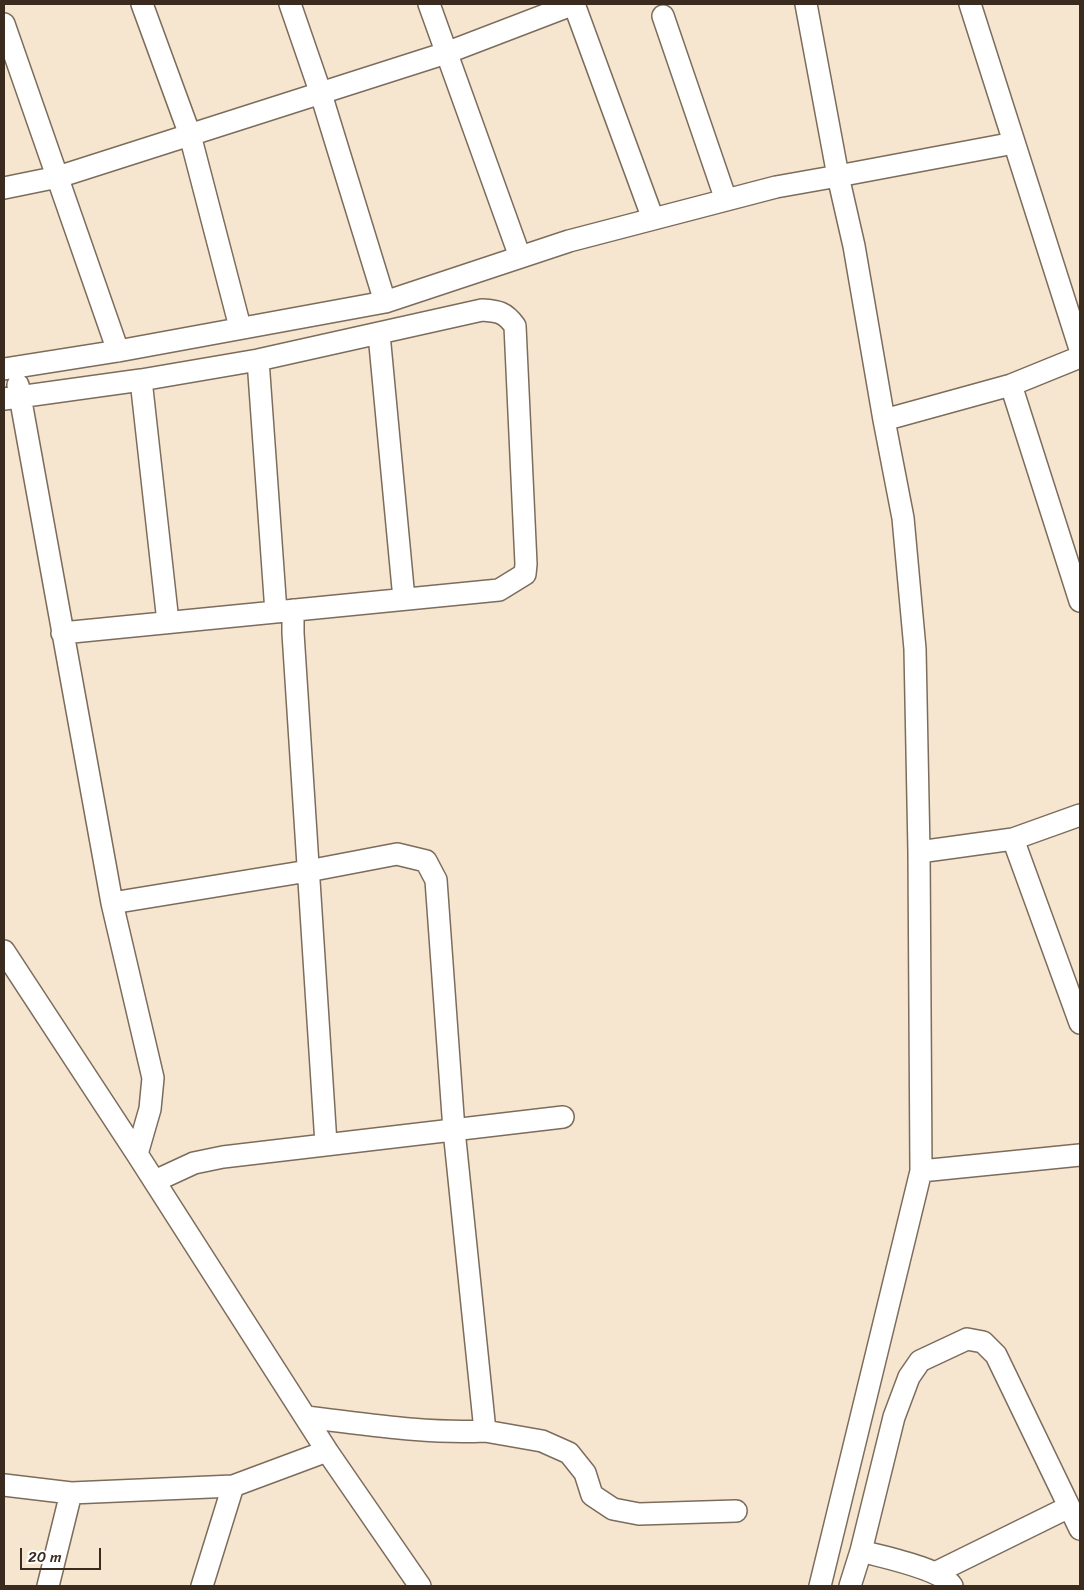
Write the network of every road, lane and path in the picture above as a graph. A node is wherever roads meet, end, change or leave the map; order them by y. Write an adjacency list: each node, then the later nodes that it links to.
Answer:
1 (142, 4): 11 (street)
2 (290, 4): 10 (street)
3 (428, 4): 9 (street)
4 (574, 4): 9 (street); 17 (street)
5 (806, 4): 13 (street)
6 (970, 4): 12 (street)
7 (663, 16): 16 (street)
8 (4, 24): 14 (street)
9 (446, 53): 10 (street); 18 (street)
10 (321, 94): 11 (street); 19 (street)
11 (190, 135): 14 (street); 20 (street)
12 (1014, 143): 13 (street); 22 (street)
13 (838, 176): 16 (street); 30 (street)
14 (58, 177): 15 (street); 23 (street)
15 (4, 188)
16 (726, 200): 17 (street)
17 (653, 219): 18 (street)
18 (520, 257): 19 (street)
19 (385, 302): 20 (street)
20 (240, 328): 23 (street)
21 (379, 334): 25 (street); 31 (street); 31 (street)
22 (1080, 349)
23 (118, 351): 26 (street)
24 (1080, 357): 28 (street)
25 (258, 360): 27 (street); 33 (street)
26 (9, 368): 29 (street)
27 (141, 380): 29 (street); 34 (street)
28 (1011, 385): 30 (street); 32 (street)
29 (12, 399): 35 (street)
30 (884, 420): 38 (street)
31 (404, 599): 33 (street)
32 (1080, 601)
33 (284, 611): 34 (street); 39 (street)
34 (168, 622): 35 (street)
35 (62, 633): 40 (street)
36 (1080, 815): 37 (street)
37 (1013, 839): 38 (street); 42 (street)
38 (919, 852): 48 (street)
39 (308, 871): 40 (street); 44 (street); 45 (street)
40 (112, 902): 46 (street)
41 (4, 951): 46 (street)
42 (1080, 1023)
43 (563, 1117): 44 (street)
44 (454, 1130): 45 (street); 51 (street)
45 (326, 1144): 49 (street)
46 (137, 1154): 49 (street)
47 (1080, 1155): 48 (street)
48 (920, 1171): 64 (street)
49 (155, 1181): 50 (street)
50 (306, 1417): 51 (street); 52 (street)
51 (486, 1430): 57 (street)
52 (327, 1451): 54 (street); 63 (street)
53 (4, 1486): 55 (street)
54 (233, 1486): 55 (street); 62 (street)
55 (70, 1492): 61 (street)
56 (1069, 1507): 58 (street); 59 (street); 60 (street)
57 (736, 1511)
58 (1080, 1529)
59 (861, 1551): 60 (street); 65 (street)
60 (935, 1573): 66 (street)
61 (48, 1586)
62 (202, 1586)
63 (420, 1586)
64 (820, 1586)
65 (850, 1586)
66 (952, 1586)

